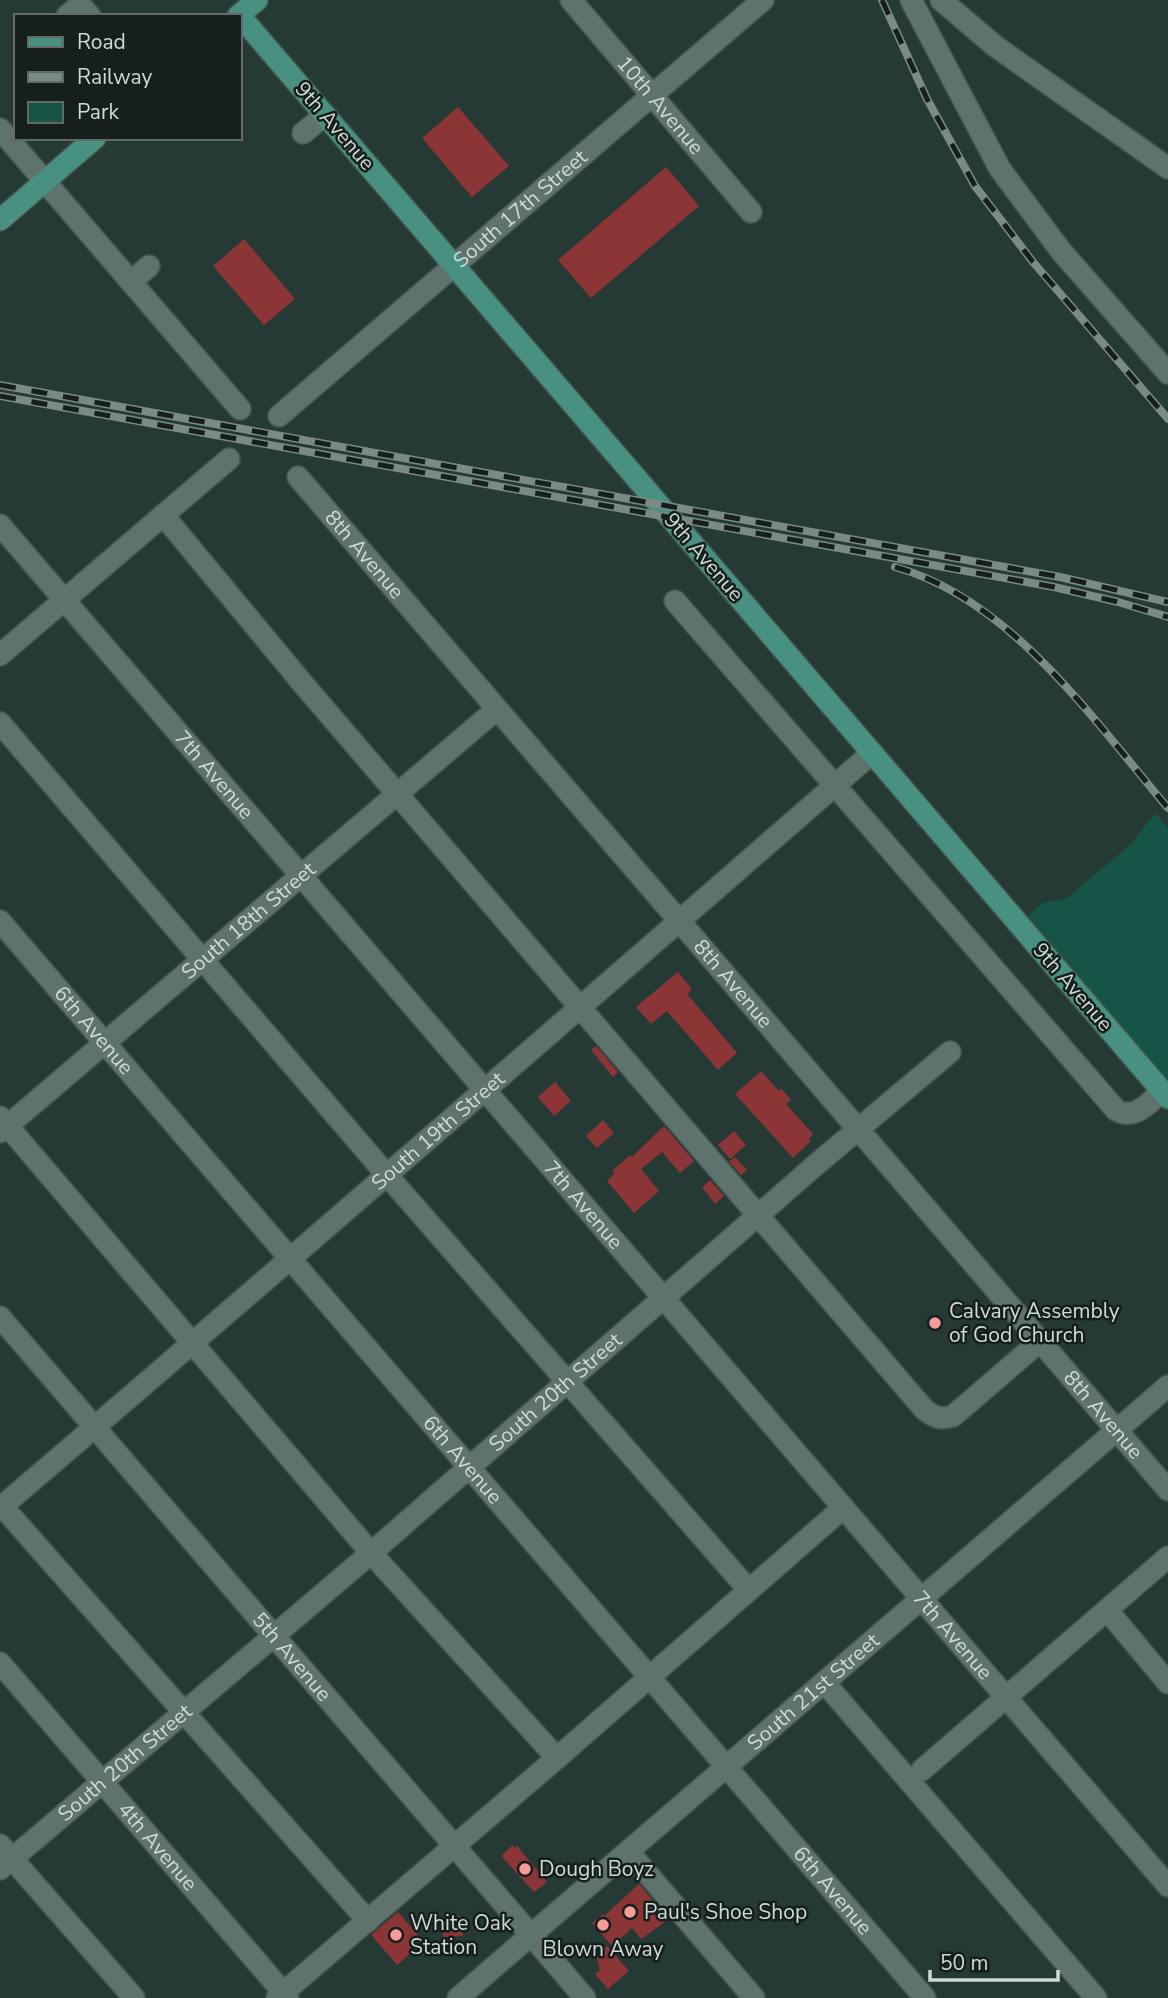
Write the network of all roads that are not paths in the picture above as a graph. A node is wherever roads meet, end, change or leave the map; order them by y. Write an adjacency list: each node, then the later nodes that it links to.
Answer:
1 (226, 0): 9 (main road, 9th Avenue)
2 (257, 0): 10 (main road)
3 (571, 0): 12 (street, 10th Avenue)
4 (763, 0): 12 (street, South 17th Street)
5 (911, 0): 24 (street)
6 (941, 0): 17 (street)
7 (69, 14): 8 (street)
8 (88, 14)
9 (237, 14)
10 (241, 14)
11 (242, 19): 13 (main road, 9th Avenue)
12 (652, 95): 19 (street, 10th Avenue); 21 (street, South 17th Street)
13 (325, 115): 15 (street); 21 (main road, 9th Avenue)
14 (0, 129): 18 (street)
15 (303, 133)
16 (93, 140): 18 (main road)
17 (1168, 168)
18 (45, 182): 20 (main road); 23 (street)
19 (751, 212)
20 (0, 220)
21 (454, 265): 26 (street, South 17th Street); 36 (main road, 9th Avenue)
22 (149, 266): 23 (street)
23 (131, 282): 25 (street)
24 (1168, 373)
25 (240, 409)
26 (279, 416)
27 (229, 458): 29 (street)
28 (298, 477): 34 (street, 8th Avenue)
29 (163, 515): 31 (street); 38 (street)
30 (0, 525): 31 (street, 7th Avenue)
31 (64, 600): 33 (street); 39 (street, 7th Avenue)
32 (675, 601): 37 (street)
33 (0, 656)
34 (497, 709): 38 (street, South 18th Street); 41 (street, 8th Avenue)
35 (0, 723): 42 (street)
36 (872, 753): 37 (street, South 19th Street); 47 (main road, 9th Avenue)
37 (834, 787): 41 (street, South 19th Street); 47 (street)
38 (398, 793): 39 (street, South 18th Street); 43 (street)
39 (300, 876): 42 (street, South 18th Street); 46 (street, 7th Avenue)
40 (0, 921): 44 (street, 6th Avenue)
41 (679, 921): 43 (street, South 19th Street); 49 (street, 8th Avenue)
42 (203, 959): 44 (street, South 18th Street); 50 (street)
43 (580, 1007): 46 (street, South 19th Street); 51 (street)
44 (104, 1043): 48 (street, South 18th Street); 52 (street, 6th Avenue)
45 (950, 1052): 49 (street, South 20th Street)
46 (485, 1092): 50 (street, South 19th Street); 53 (street, 7th Avenue)
47 (1165, 1094)
48 (3, 1125): 55 (street)
49 (858, 1130): 51 (street, South 20th Street); 56 (street, 8th Avenue)
50 (386, 1174): 52 (street, South 19th Street); 57 (street)
51 (760, 1214): 53 (street, South 20th Street); 56 (street)
52 (289, 1259): 55 (street, South 19th Street); 61 (street, 6th Avenue)
53 (663, 1299): 57 (street, South 20th Street); 64 (street, 7th Avenue)
54 (0, 1317): 59 (street, 5th Avenue)
55 (192, 1342): 59 (street, South 19th Street); 65 (street)
56 (1039, 1342): 60 (street, 8th Avenue)
57 (566, 1382): 61 (street, South 20th Street); 67 (street)
58 (1168, 1386): 60 (street, South 21st Street)
59 (95, 1427): 63 (street, South 19th Street); 70 (street, 5th Avenue)
60 (1116, 1431): 62 (street, 8th Avenue); 68 (street, South 21st Street)
61 (469, 1469): 65 (street, South 20th Street); 72 (street, 6th Avenue)
62 (1168, 1490)
63 (1, 1507): 76 (street)
64 (843, 1508): 67 (street); 68 (street, 7th Avenue)
65 (371, 1553): 70 (street, South 20th Street); 77 (street)
66 (1168, 1557): 69 (street)
67 (748, 1590): 72 (street)
68 (921, 1599): 73 (street, South 21st Street); 75 (street, 7th Avenue)
69 (1107, 1610): 74 (street); 75 (street)
70 (274, 1636): 76 (street, South 20th Street); 81 (street, 5th Avenue)
71 (0, 1662): 80 (street, 4th Avenue)
72 (648, 1676): 77 (street); 78 (street, 6th Avenue)
73 (824, 1682): 78 (street, South 21st Street); 93 (street)
74 (1168, 1683)
75 (1006, 1698): 79 (street); 84 (street, 7th Avenue)
76 (184, 1713): 80 (street, South 20th Street); 85 (street)
77 (557, 1758): 81 (street)
78 (726, 1767): 82 (street, South 21st Street); 92 (street, 6th Avenue)
79 (922, 1770)
80 (102, 1782): 83 (street, South 20th Street); 87 (street, 4th Avenue)
81 (454, 1846): 85 (street); 86 (street, 5th Avenue)
82 (628, 1852): 86 (street, South 21st Street); 91 (street)
83 (4, 1858): 88 (street)
84 (1168, 1886)
85 (368, 1920): 87 (street)
86 (531, 1935): 89 (street, South 21st Street); 90 (street, 5th Avenue)
87 (283, 1996)
88 (134, 1998)
89 (458, 1998)
90 (585, 1998)
91 (754, 1998)
92 (925, 1998)
93 (1096, 1998)

